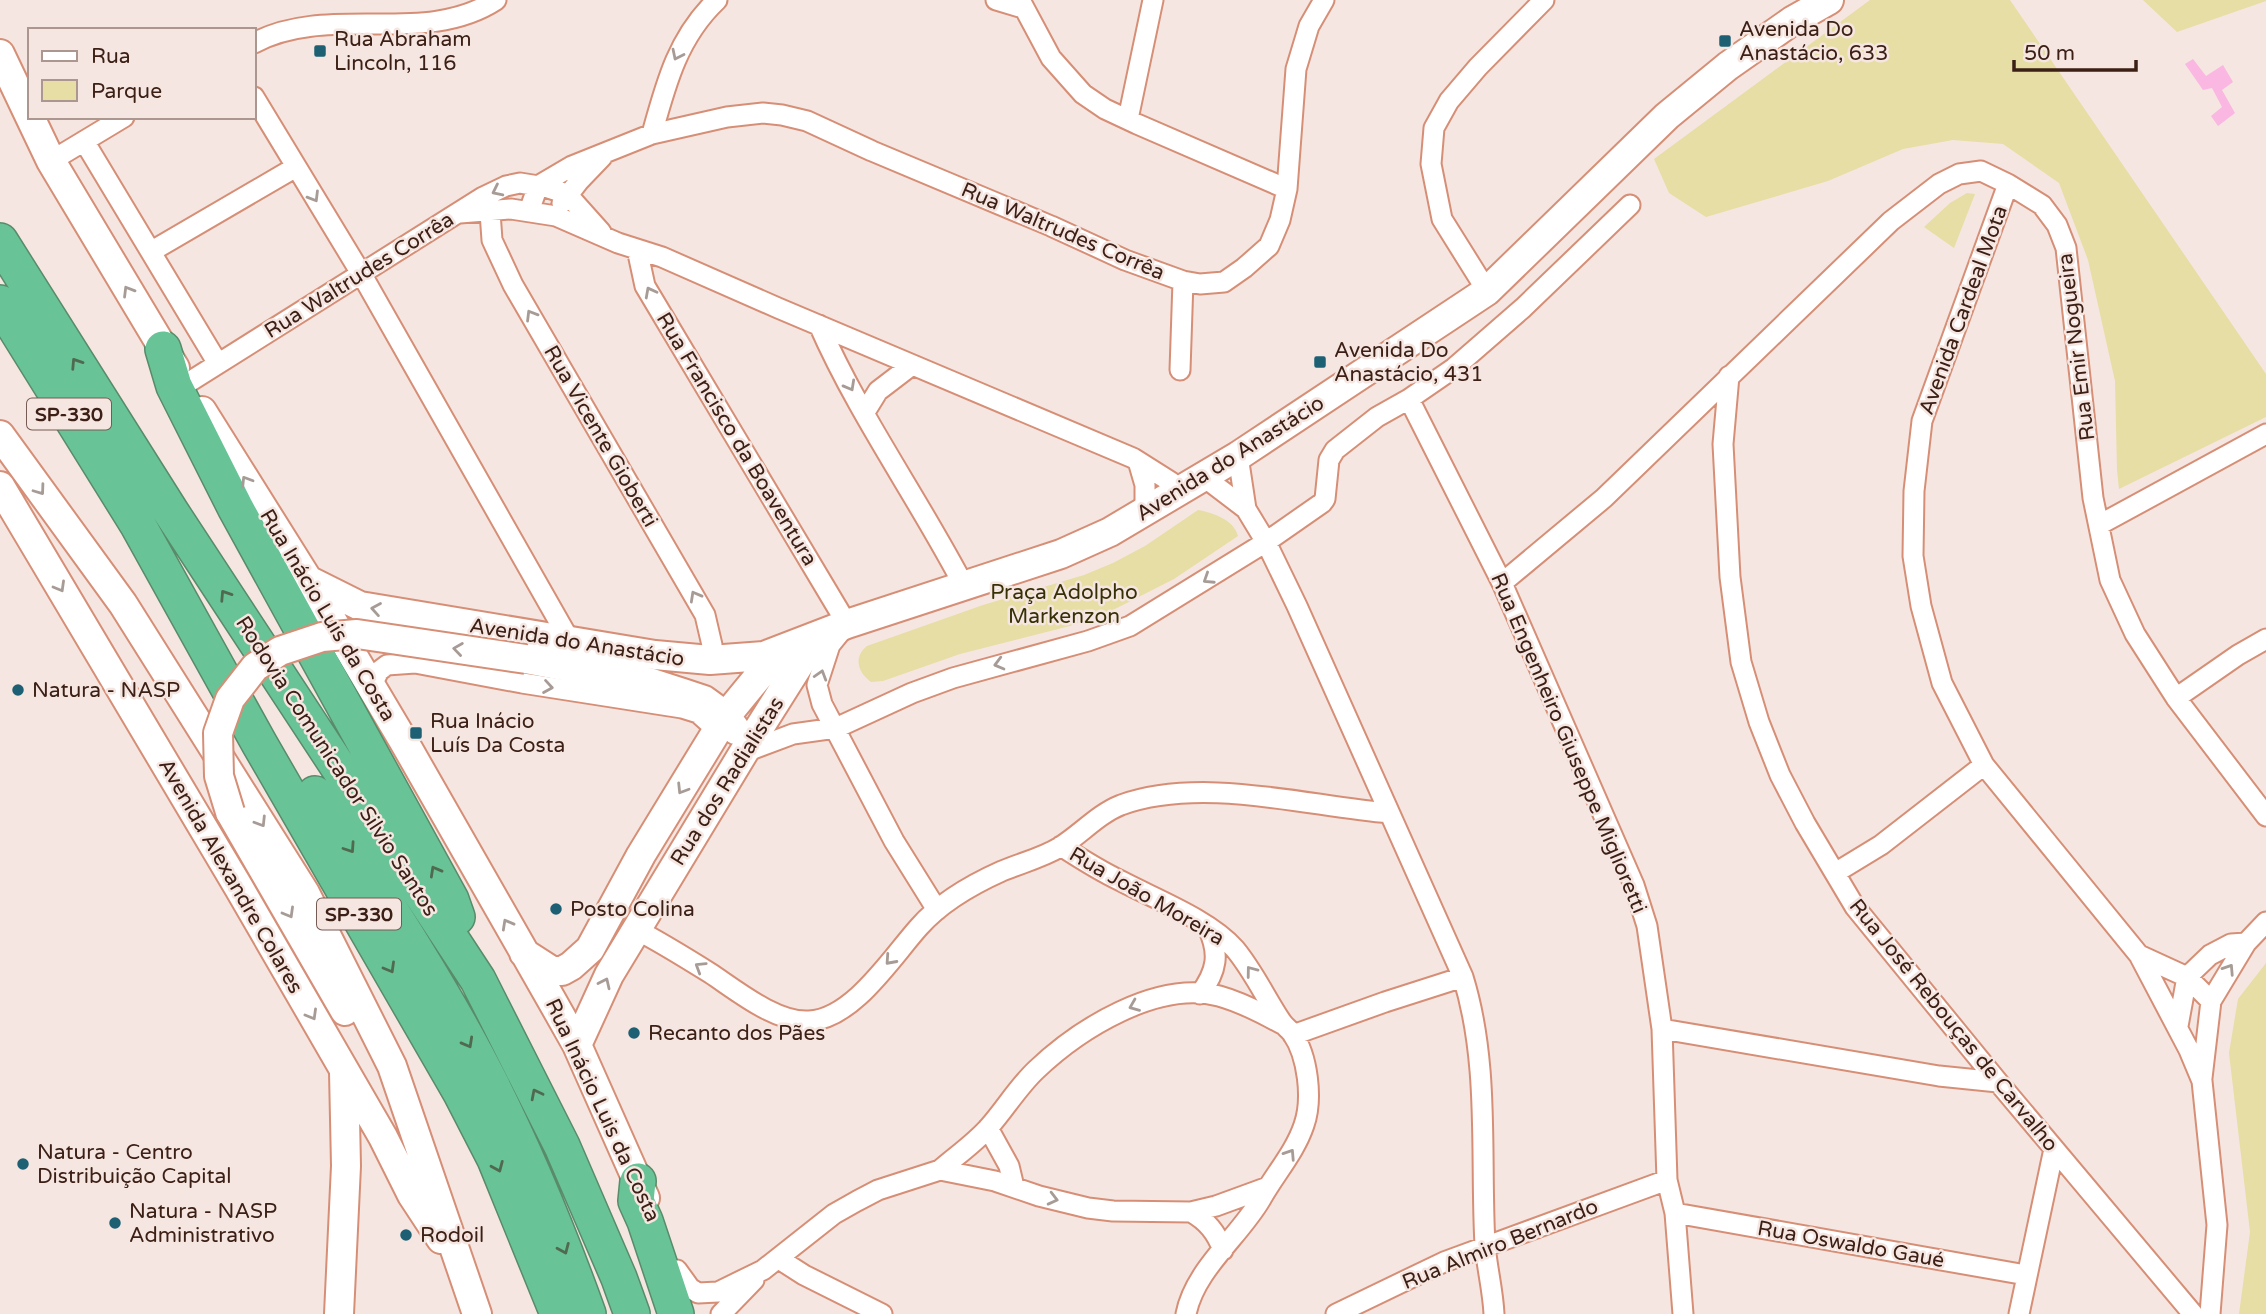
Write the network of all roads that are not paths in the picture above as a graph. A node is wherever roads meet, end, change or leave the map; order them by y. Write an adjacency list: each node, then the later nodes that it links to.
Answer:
1 (496, 0): 9 (street)
2 (717, 0): 16 (street, one-way to 16)
3 (996, 0): 8 (street)
4 (1153, 0): 15 (street)
5 (1324, 0): 23 (street, Rua Waltrudes Corrêa)
6 (1544, 0): 36 (street)
7 (1829, 0): 36 (main road, Avenida do Anastácio)
8 (1022, 4): 15 (street)
9 (256, 42)
10 (0, 54): 12 (main road, Rua Inácio Luis da Costa)
11 (256, 100): 20 (street)
12 (28, 113)
13 (31, 119): 19 (main road, Rua Inácio Luis da Costa)
14 (121, 119): 17 (street)
15 (1128, 119): 23 (street)
16 (652, 134): 18 (street, Rua Waltrudes Corrêa); 35 (street, Rua Waltrudes Corrêa)
17 (84, 141): 19 (street); 33 (street)
18 (608, 152): 22 (street, Rua Waltrudes Corrêa); 24 (street, Rua Waltrudes Corrêa)
19 (51, 161): 39 (main road, Rua Inácio Luis da Costa, one-way to 19)
20 (296, 167): 33 (street); 34 (street, one-way to 34)
21 (2008, 184): 43 (street, Rua Emir Nogueira); 57 (street, Rua Emir Nogueira); 74 (street, Avenida Cardeal Mota)
22 (538, 186): 24 (street, Rua Waltrudes Corrêa); 26 (street); 28 (street, Rua Waltrudes Corrêa, one-way to 28)
23 (1287, 189): 35 (street, Rua Waltrudes Corrêa)
24 (568, 194): 29 (street); 30 (street)
25 (1630, 205): 45 (street)
26 (529, 211): 27 (street); 29 (street)
27 (490, 212): 28 (street); 67 (street, Rua Vicente Gioberti, one-way to 27)
28 (460, 213): 34 (street, Rua Waltrudes Corrêa)
29 (556, 216): 30 (street)
30 (606, 238): 32 (street)
31 (0, 241): 90 (highway, Rodovia Comunicador Silvio Santos / SP-330, one-way to 31)
32 (637, 249): 38 (street); 62 (street, Rua Francisco da Boaventura, one-way to 32)
33 (152, 251): 40 (street)
34 (362, 275): 40 (street, Rua Waltrudes Corrêa); 64 (street)
35 (1183, 281): 42 (street)
36 (1487, 292): 49 (main road, Avenida do Anastácio)
37 (0, 303): 56 (highway, SP-330)
38 (819, 325): 41 (street); 46 (street, one-way to 46)
39 (163, 349): 44 (main road, Rua Inácio Luis da Costa); 90 (highway, one-way to 39)
40 (217, 362): 44 (street, Rua Waltrudes Corrêa)
41 (912, 365): 46 (street); 50 (street)
42 (1180, 370)
43 (1729, 376): 60 (street, Rua Emir Nogueira); 79 (street, Rua José Rebouças de Carvalho)
44 (186, 384): 59 (main road, Rua Inácio Luis da Costa, one-way to 44)
45 (1409, 399): 58 (street); 60 (street, Rua Engenheiro Giuseppe Miglioretti)
46 (865, 412): 61 (street)
47 (2266, 434): 57 (street)
48 (0, 435): 109 (main road, one-way to 109)
49 (1238, 456): 51 (main road, Avenida do Anastácio); 54 (street)
50 (1138, 461): 52 (street); 55 (street)
51 (1204, 477): 52 (main road, Avenida do Anastácio); 54 (street)
52 (1179, 492): 55 (main road, Avenida do Anastácio)
53 (4, 504): 97 (main road, Avenida Alexandre Colares, one-way to 97)
54 (1246, 509): 58 (street)
55 (1145, 511): 61 (main road, Avenida do Anastácio)
56 (138, 525): 120 (highway, SP-330, one-way to 120); 121 (highway, one-way to 121)
57 (2099, 525): 70 (street, Rua Emir Nogueira)
58 (1266, 542): 72 (street, one-way to 72); 75 (street)
59 (308, 580): 64 (main road, Avenida do Anastácio, one-way to 59); 69 (main road, Rua Inácio Luis da Costa)
60 (1502, 583): 94 (street, Rua Engenheiro Giuseppe Miglioretti)
61 (964, 586): 62 (main road, Avenida do Anastácio)
62 (836, 628): 65 (main road, Avenida do Anastácio); 72 (street, one-way to 62); 73 (main road, Rua dos Radialistas)
63 (2266, 639): 70 (street)
64 (570, 641): 67 (main road, Avenida do Anastácio)
65 (796, 645): 66 (main road, Avenida do Anastácio); 71 (main road, Rua dos Radialistas)
66 (764, 656): 67 (main road, Avenida do Anastácio); 68 (main road)
67 (710, 660)
68 (652, 683): 71 (main road); 109 (main road, one-way to 109, bridge)
69 (371, 686): 71 (street, one-way to 71); 86 (main road, Rua Inácio Luis da Costa, one-way to 69)
70 (2176, 698): 76 (street, Rua Emir Nogueira)
71 (722, 724): 73 (main road); 78 (main road, Rua dos Radialistas, one-way to 78)
72 (836, 728): 73 (street); 81 (street)
73 (744, 752): 80 (main road, Rua dos Radialistas)
74 (1984, 765): 79 (street); 87 (street, Avenida Cardeal Mota)
75 (1389, 813): 77 (street); 89 (street)
76 (2266, 817)
77 (1061, 846): 81 (street, Rua João Moreira); 83 (street, Rua João Moreira)
78 (641, 855): 80 (main road); 86 (main road, Rua dos Radialistas)
79 (1835, 873): 99 (street, Rua José Rebouças de Carvalho)
80 (669, 876): 84 (main road, Rua dos Radialistas)
81 (937, 911): 84 (street, Rua João Moreira, one-way to 84)
82 (2266, 922): 85 (street)
83 (1208, 928): 91 (street); 95 (street, Rua João Moreira, one-way to 83)
84 (637, 930): 96 (main road, Rua dos Radialistas, one-way to 84)
85 (2246, 943): 88 (street); 92 (street, one-way to 85)
86 (523, 953): 96 (main road, Rua Inácio Luis da Costa)
87 (2139, 955): 88 (street, Avenida Cardeal Mota); 93 (street, Avenida Cardeal Mota)
88 (2187, 977): 92 (street, Avenida Cardeal Mota); 93 (street)
89 (1463, 978): 95 (street); 112 (street)
90 (478, 980): 122 (highway, Rodovia Comunicador Silvio Santos / SP-330, one-way to 90)
91 (1200, 994): 95 (street); 100 (street, one-way to 100)
92 (2211, 1001): 98 (street)
93 (2178, 1026): 98 (street, Avenida Cardeal Mota)
94 (1662, 1028): 99 (street); 105 (street, Rua Engenheiro Giuseppe Miglioretti)
95 (1288, 1030): 108 (street, Rua João Moreira, one-way to 95)
96 (577, 1045): 106 (main road, Rua Inácio Luis da Costa)
97 (344, 1069): 101 (main road, Avenida Alexandre Colares); 103 (main road)
98 (2202, 1080): 133 (street, Avenida Cardeal Mota)
99 (1998, 1082): 102 (street, Rua José Rebouças de Carvalho)
100 (988, 1128): 104 (street); 107 (street)
101 (383, 1137): 103 (main road); 115 (main road, Avenida Alexandre Colares)
102 (2054, 1149): 117 (street); 132 (street, Rua José Rebouças de Carvalho)
103 (346, 1166): 118 (main road)
104 (940, 1170): 107 (street); 114 (street)
105 (1667, 1180): 111 (street, Rua Engenheiro Giuseppe Miglioretti); 112 (street, Rua Almiro Bernardo)
106 (638, 1181): 116 (main road, Rua Inácio Luis da Costa); 123 (highway)
107 (1014, 1187): 110 (street, one-way to 110)
108 (1268, 1187): 110 (street); 113 (street, Rua João Moreira)
109 (435, 1188): 115 (main road)
110 (1191, 1212): 113 (street)
111 (1675, 1213): 117 (street, Rua Oswaldo Gaué); 130 (street, Rua Engenheiro Giuseppe Miglioretti)
112 (1485, 1246): 128 (street, Rua Almiro Bernardo); 129 (street)
113 (1223, 1250): 127 (street, Rua João Moreira)
114 (771, 1265): 116 (street); 125 (street); 126 (street)
115 (460, 1267): 119 (main road)
116 (677, 1270): 124 (main road, Rua Inácio Luis da Costa)
117 (2026, 1275): 131 (street)
118 (339, 1314)
119 (477, 1314)
120 (558, 1314)
121 (588, 1314)
122 (632, 1314)
123 (676, 1314)
124 (693, 1314)
125 (721, 1314)
126 (882, 1314)
127 (1186, 1314)
128 (1336, 1314)
129 (1494, 1314)
130 (1683, 1314)
131 (2019, 1314)
132 (2193, 1314)
133 (2210, 1314)

